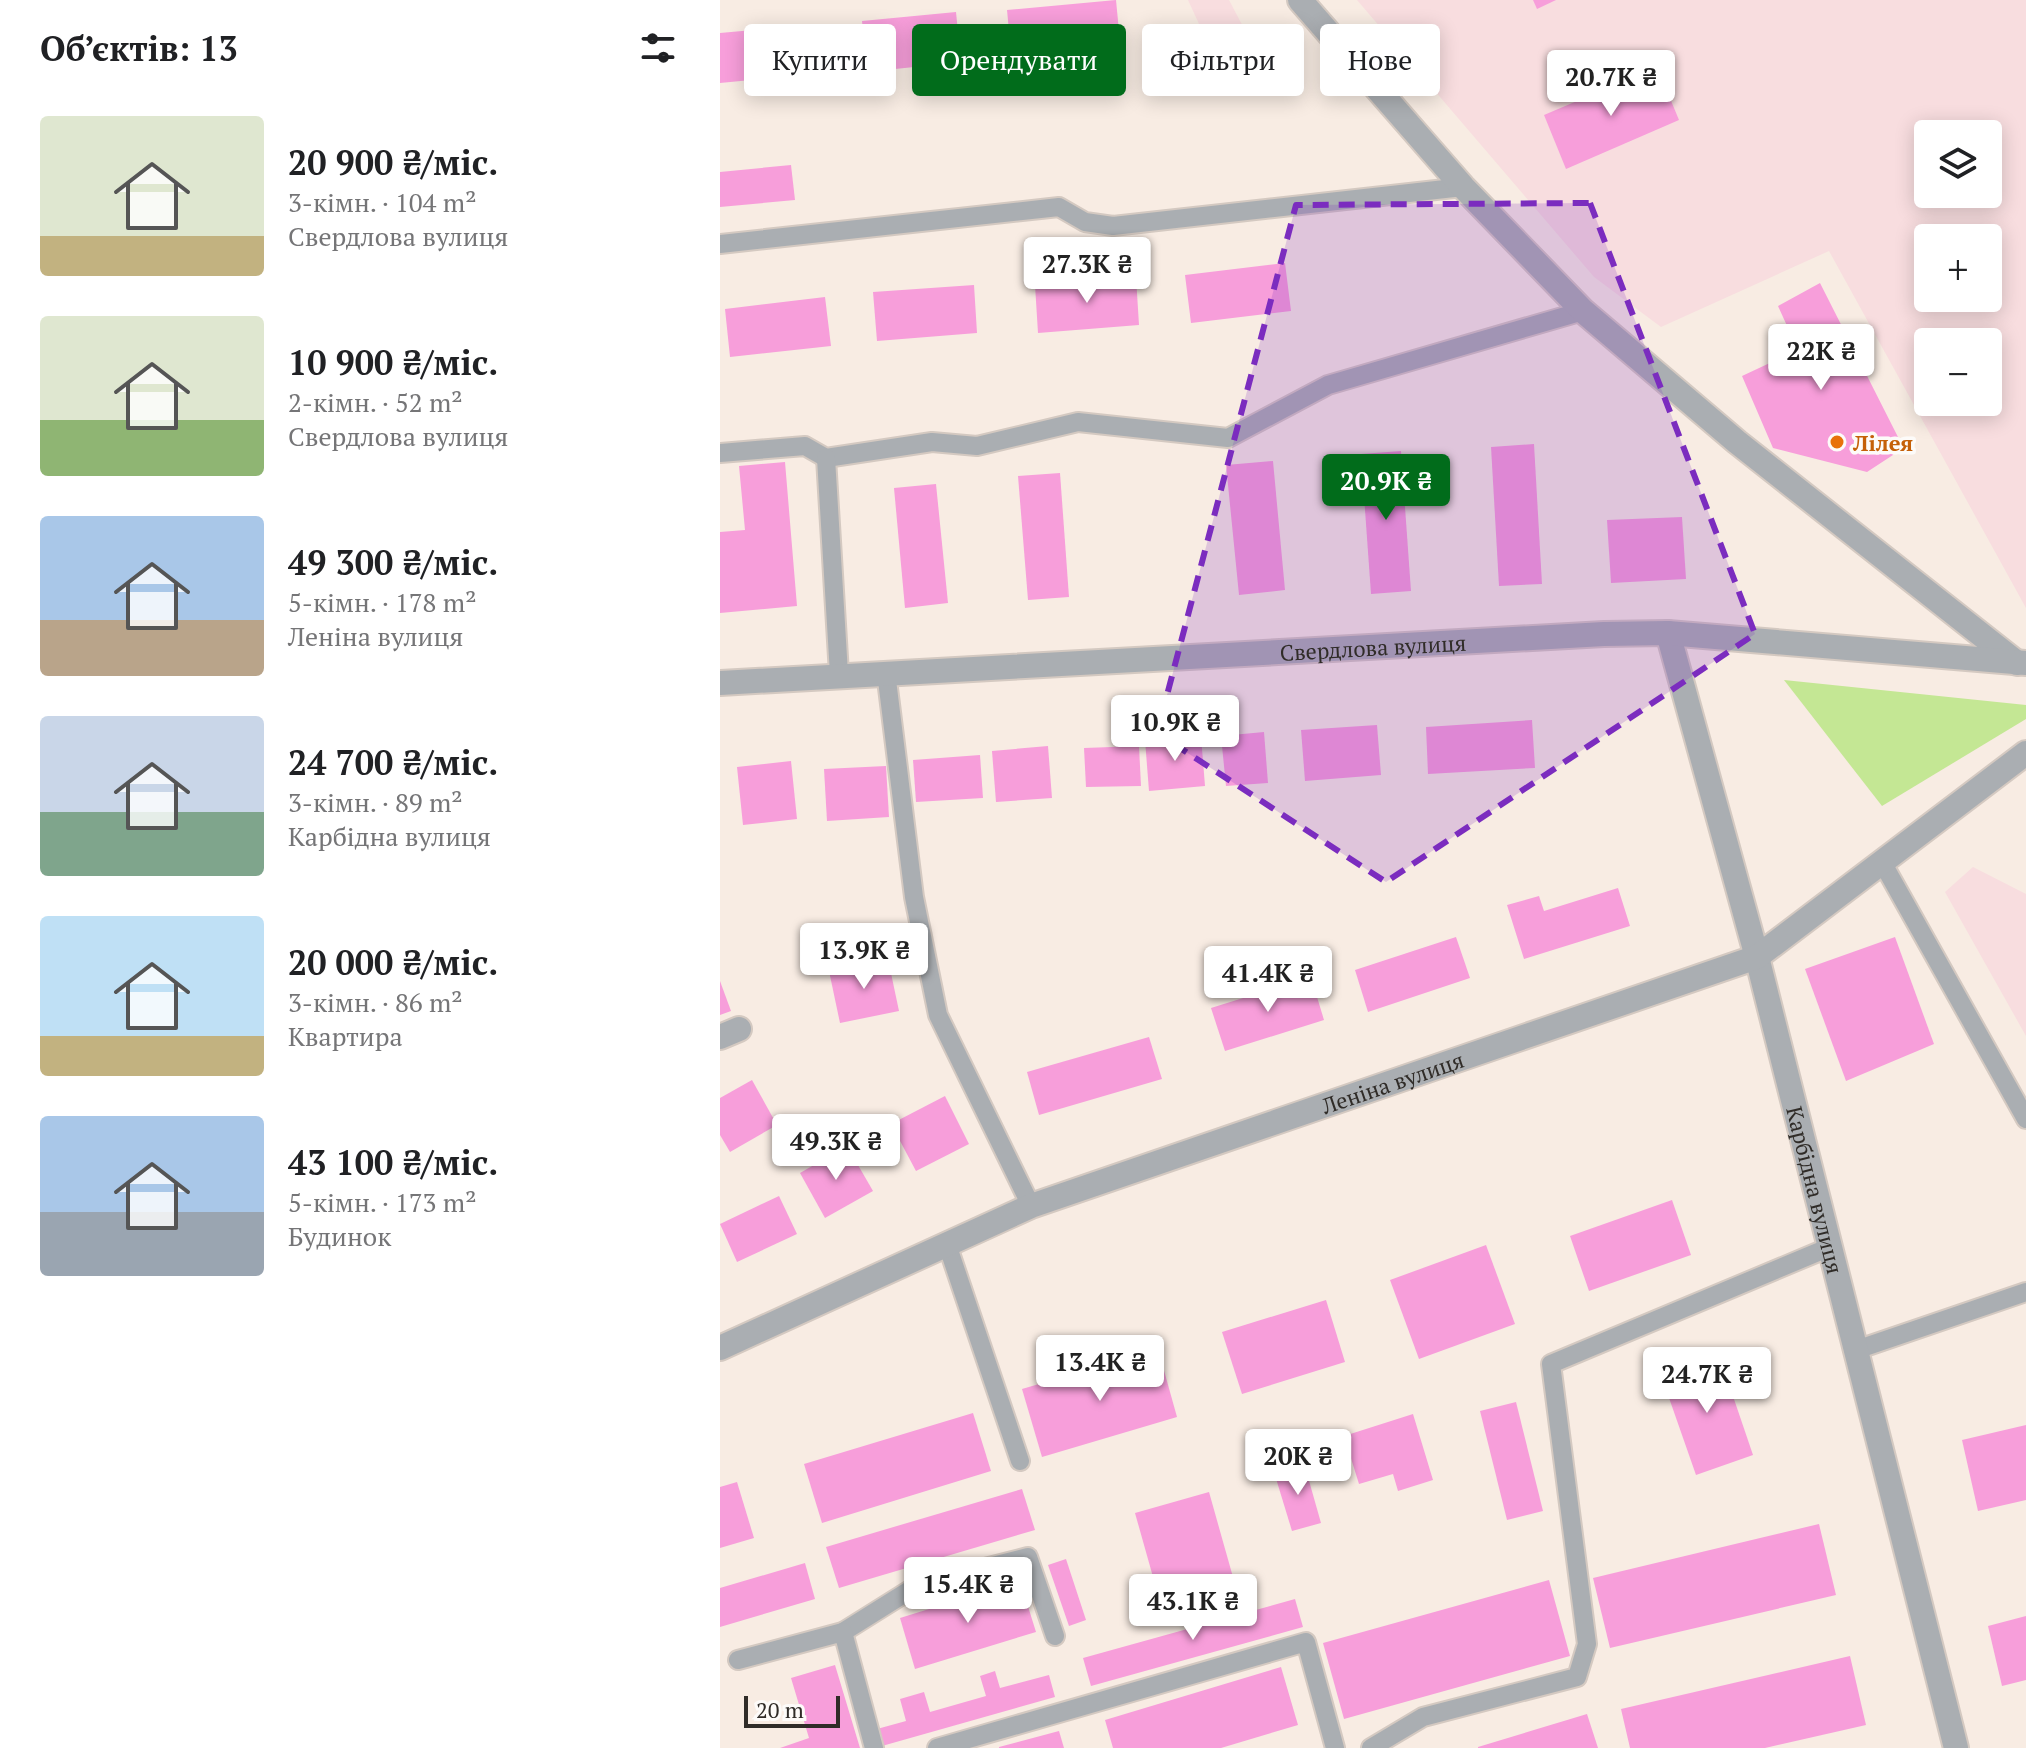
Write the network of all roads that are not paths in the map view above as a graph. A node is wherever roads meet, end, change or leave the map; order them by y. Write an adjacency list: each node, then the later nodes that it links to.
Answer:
1 (1300, 0): 2 (street)
2 (1463, 187): 3 (lane); 4 (street)
3 (720, 244)
4 (1583, 311): 6 (lane); 8 (street)
5 (720, 453): 6 (lane)
6 (826, 458): 10 (lane)
7 (1668, 633): 8 (street, Свердлова вулиця); 9 (street, Свердлова вулиця); 14 (street, Карбідна вулиця)
8 (2021, 663)
9 (886, 672): 10 (street, Свердлова вулиця); 16 (lane)
10 (839, 674): 11 (street, Свердлова вулиця)
11 (720, 683)
12 (2026, 753): 13 (street, Леніна вулиця)
13 (1882, 862): 14 (street, Леніна вулиця); 15 (lane)
14 (1757, 957): 16 (street, Леніна вулиця); 18 (street, Карбідна вулиця)
15 (2026, 1119)
16 (1031, 1206): 17 (street, Леніна вулиця)
17 (947, 1244): 20 (street, Леніна вулиця); 22 (lane)
18 (1830, 1247): 21 (street, Карбідна вулиця); 29 (lane)
19 (2026, 1292): 21 (lane)
20 (720, 1348)
21 (1856, 1350): 30 (street, Карбідна вулиця)
22 (1020, 1461)
23 (843, 1632): 24 (lane); 25 (lane); 26 (lane)
24 (1055, 1636)
25 (738, 1660)
26 (874, 1748)
27 (937, 1748): 28 (lane)
28 (1335, 1748)
29 (1371, 1748)
30 (1956, 1748)

